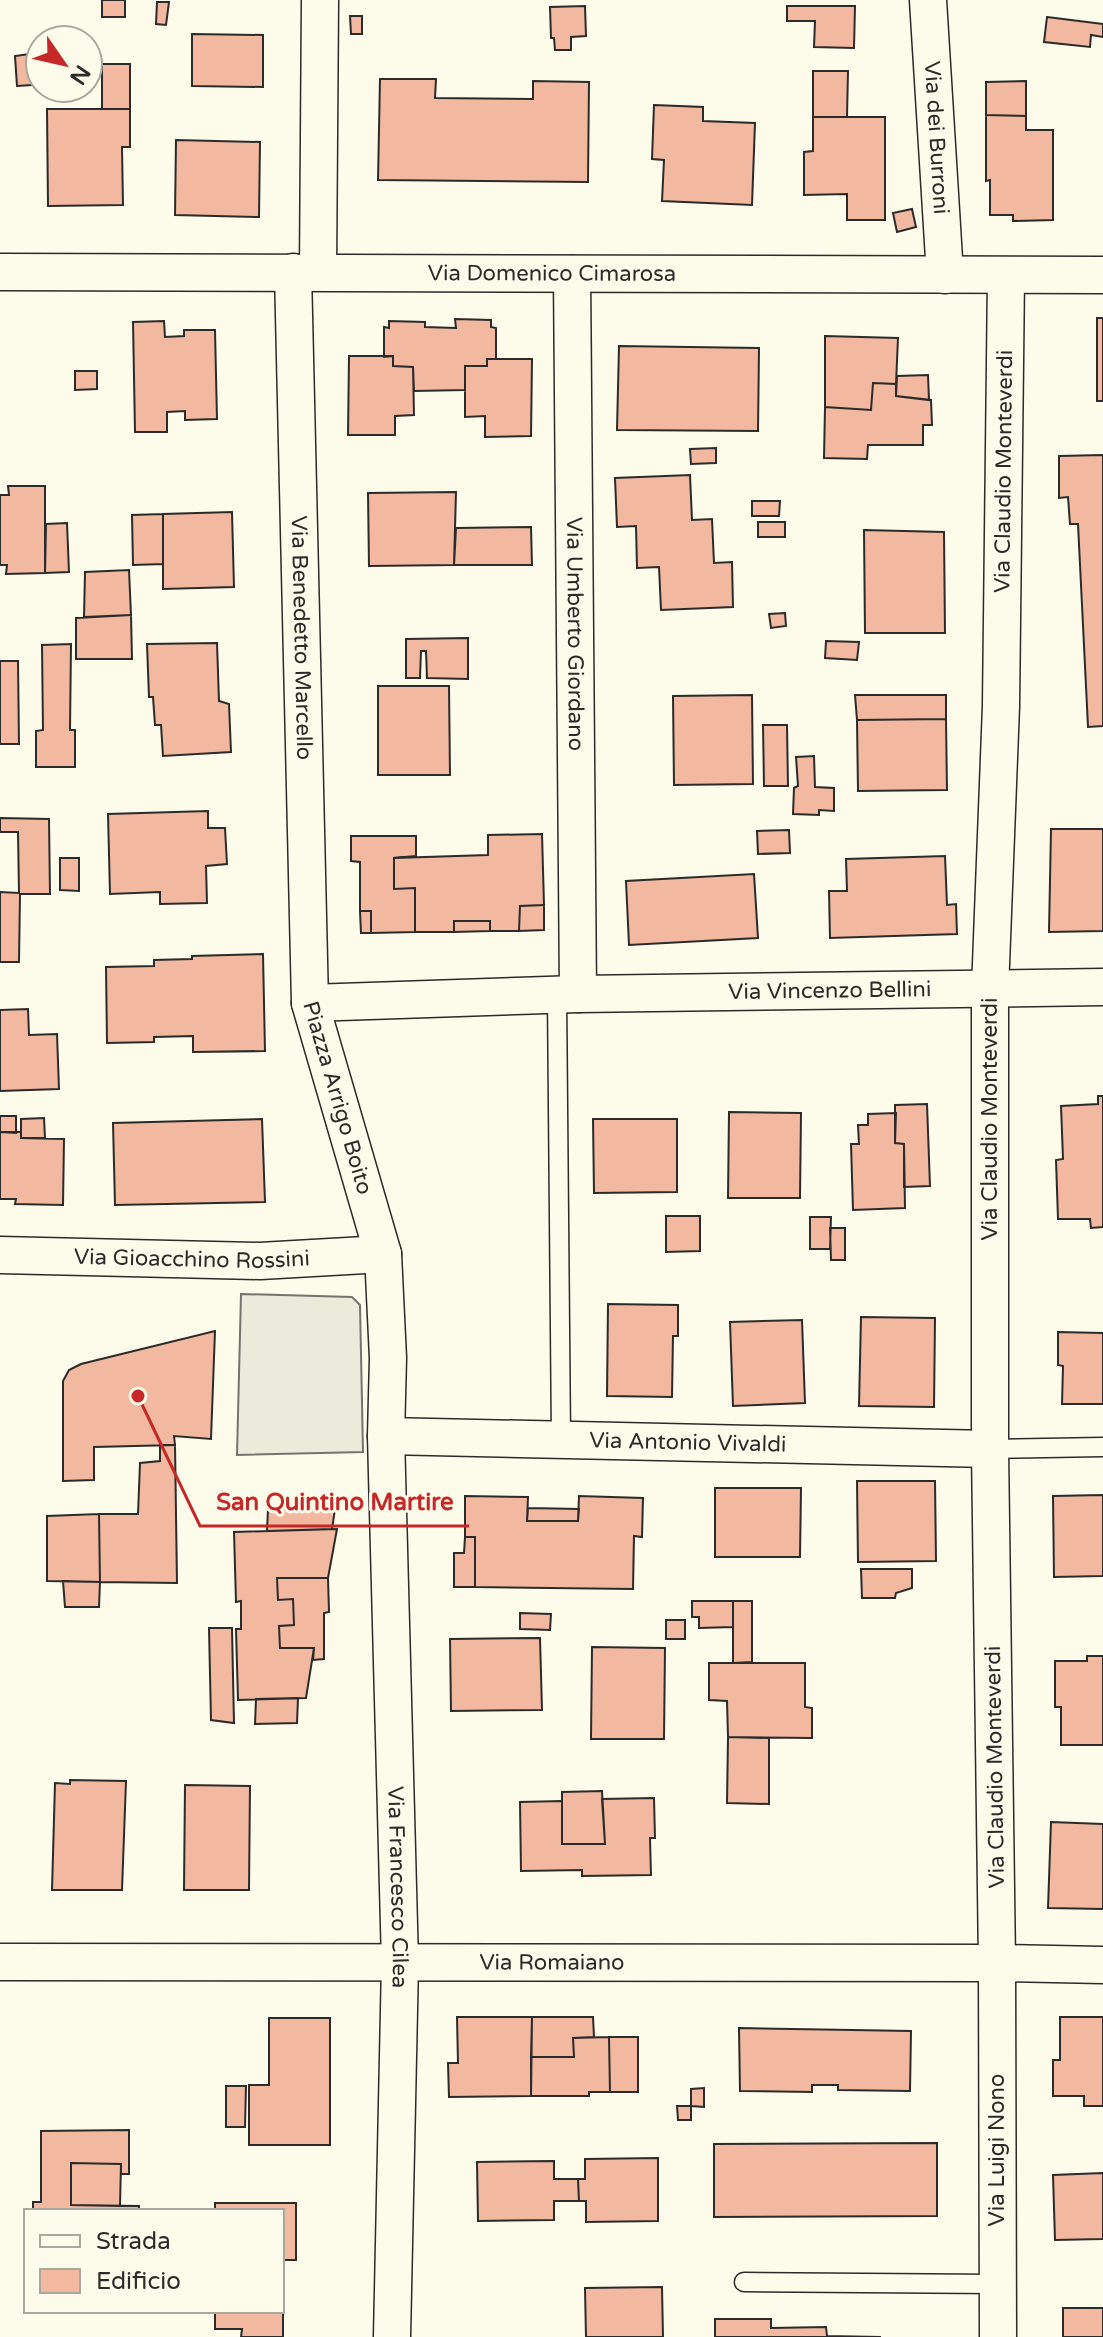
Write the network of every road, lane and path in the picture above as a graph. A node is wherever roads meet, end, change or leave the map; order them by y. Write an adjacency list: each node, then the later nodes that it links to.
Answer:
1 (320, 0): 4 (street, Via Benedetto Marcello)
2 (928, 0): 6 (street, Via dei Burroni)
3 (0, 272): 4 (street, Via Domenico Cimarosa)
4 (305, 272): 5 (street, Via Domenico Cimarosa); 12 (street, Via Benedetto Marcello)
5 (572, 274): 6 (street, Via Domenico Cimarosa); 11 (street, Via Umberto Giordano)
6 (945, 275): 8 (street, Via Domenico Cimarosa)
7 (1103, 275): 8 (street, Via Domenico Cimarosa)
8 (1006, 276): 10 (street, Via Claudio Monteverdi)
9 (1103, 987): 10 (street, Via Vincenzo Bellini)
10 (990, 990): 11 (street, Via Vincenzo Bellini); 18 (street, Via Claudio Monteverdi)
11 (567, 995): 12 (street, Piazza Arrigo Boito); 16 (lane)
12 (310, 1003): 13 (street, Piazza Arrigo Boito)
13 (383, 1254): 14 (street, Via Gioacchino Rossini); 15 (street, Piazza Arrigo Boito)
14 (0, 1255)
15 (374, 1436): 16 (street, Via Antonio Vivaldi); 20 (street, Via Francesco Cilea)
16 (561, 1440): 18 (street, Via Antonio Vivaldi)
17 (1103, 1447): 18 (lane)
18 (990, 1449): 21 (street, Via Claudio Monteverdi)
19 (0, 1962): 20 (street, Via Romaiano)
20 (400, 1963): 21 (street, Via Romaiano); 25 (street, Via Francesco Cilea)
21 (997, 1963): 22 (street, Via Romaiano); 24 (street, Via Luigi Nono)
22 (1103, 1965)
23 (744, 2282): 24 (lane)
24 (997, 2284): 26 (street, Via Luigi Nono)
25 (392, 2337)
26 (998, 2337)

